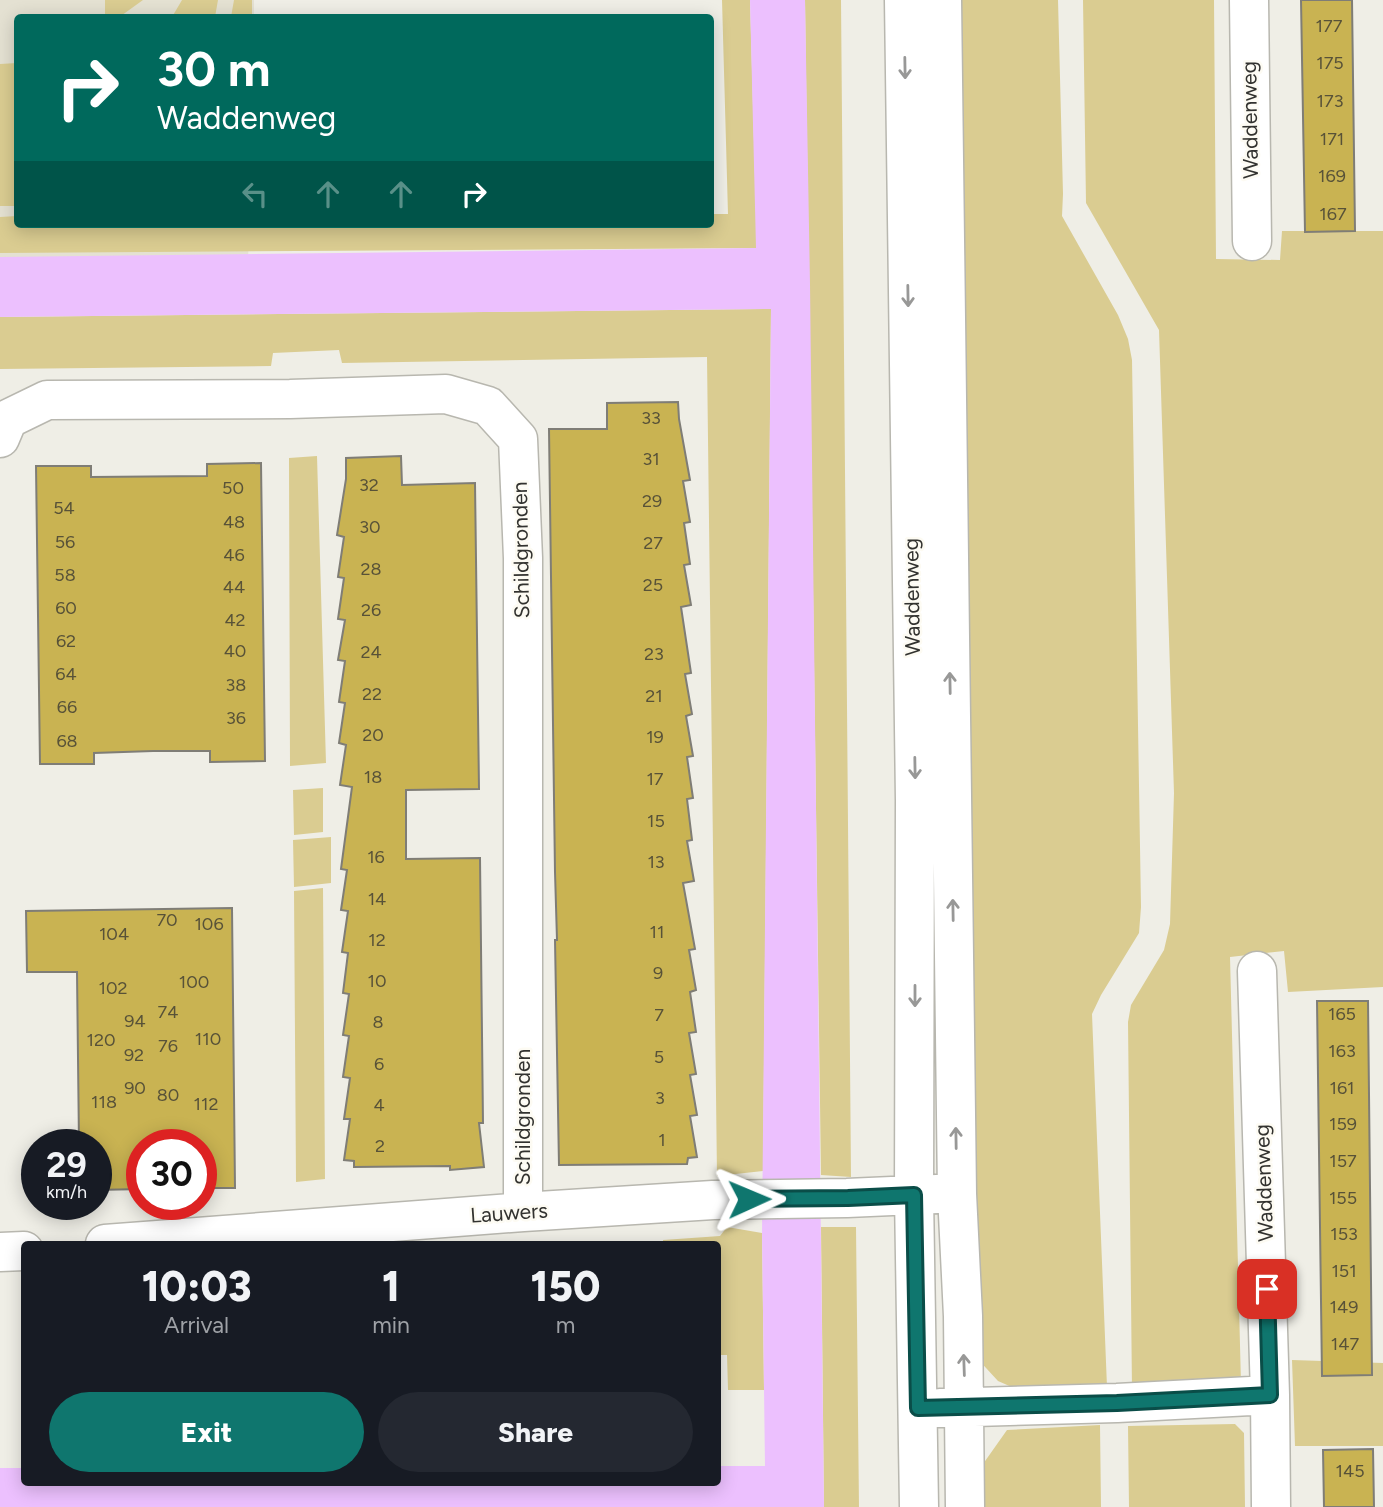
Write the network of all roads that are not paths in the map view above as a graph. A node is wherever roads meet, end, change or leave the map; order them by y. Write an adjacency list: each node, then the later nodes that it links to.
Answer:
1 (904, 0): 8 (street, Waddenweg, one-way to 8)
2 (942, 0): 7 (street, Waddenweg, one-way to 2)
3 (1249, 0): 4 (street, Waddenweg)
4 (1252, 241)
5 (0, 438): 9 (street, Schildgronden)
6 (1257, 971): 13 (street, Waddenweg)
7 (957, 1194): 8 (street); 15 (street, Waddenweg, one-way to 7)
8 (914, 1195): 9 (street, Lauwers); 14 (street, Waddenweg)
9 (523, 1212): 10 (street, Lauwers)
10 (144, 1241)
11 (21, 1251): 12 (street)
12 (0, 1252)
13 (1270, 1395): 15 (street); 18 (street, Waddenweg)
14 (918, 1408): 15 (street); 16 (street, Waddenweg)
15 (965, 1408): 17 (street, Waddenweg)
16 (919, 1507)
17 (965, 1507)
18 (1271, 1507)

